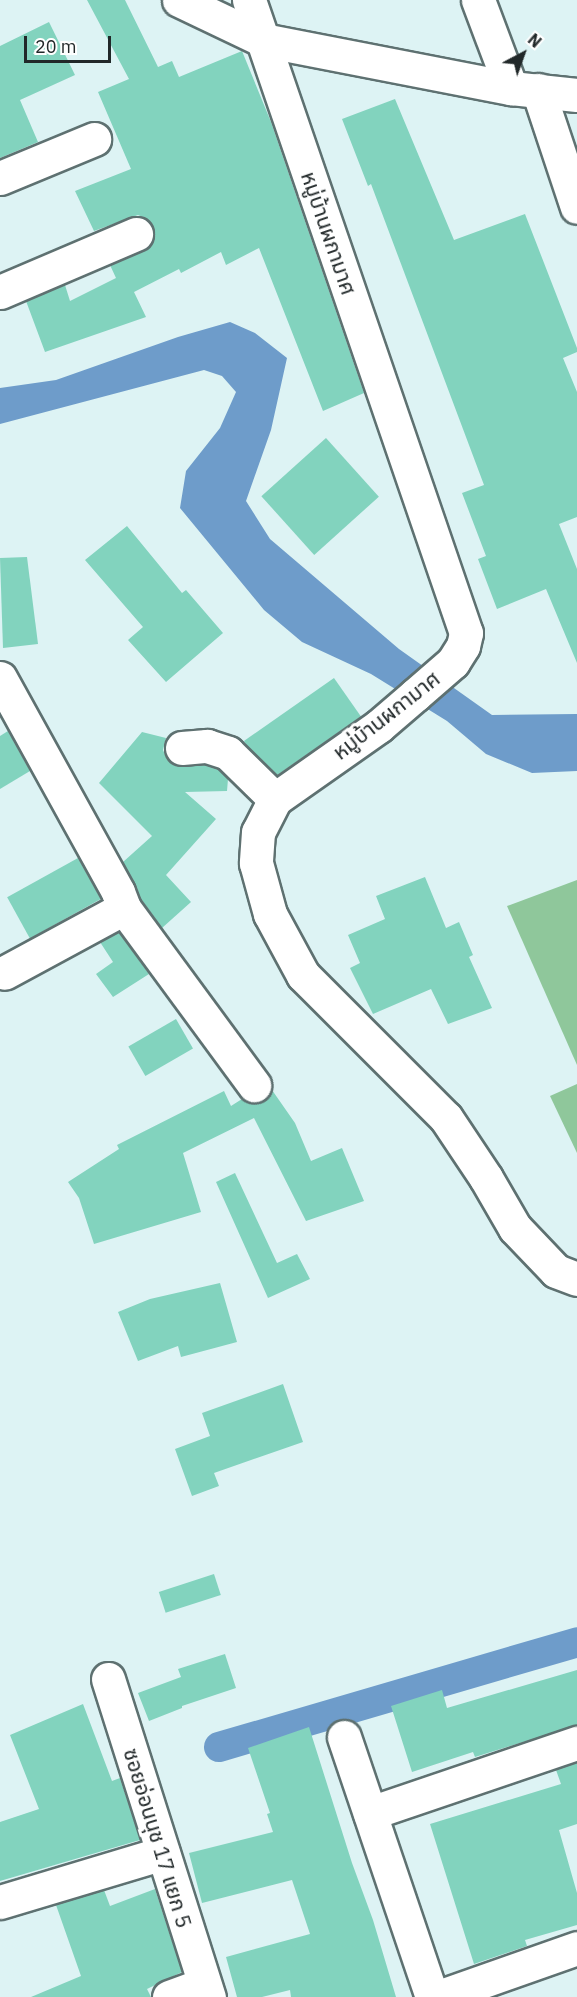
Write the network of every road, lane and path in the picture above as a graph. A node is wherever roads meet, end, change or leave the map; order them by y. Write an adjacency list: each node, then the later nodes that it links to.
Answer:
1 (179, 0): 4 (street)
2 (249, 0): 4 (street, หมู่บ้านผกามาศ)
3 (478, 0): 5 (street)
4 (263, 40): 5 (street); 14 (street, หมู่บ้านผกามาศ)
5 (524, 89): 6 (street); 9 (street)
6 (577, 94)
7 (94, 139): 8 (street)
8 (0, 177)
9 (577, 207)
10 (136, 234): 11 (street)
11 (0, 292)
12 (0, 678): 15 (street)
13 (182, 748): 14 (street)
14 (275, 799): 18 (street, หมู่บ้านผกามาศ)
15 (124, 908): 16 (street); 17 (street)
16 (4, 973)
17 (254, 1085)
18 (577, 1279)
19 (108, 1679): 23 (street, ซอยอ่อนนุช 17 แยก 5)
20 (344, 1737): 22 (street)
21 (577, 1743): 22 (street)
22 (370, 1813): 28 (street)
23 (163, 1853): 24 (street); 26 (street, ซอยอ่อนนุช 17 แยก 5)
24 (0, 1902)
25 (577, 1948): 29 (street)
26 (206, 1991): 27 (street)
27 (169, 1997)
28 (432, 1997)
29 (438, 1997)

